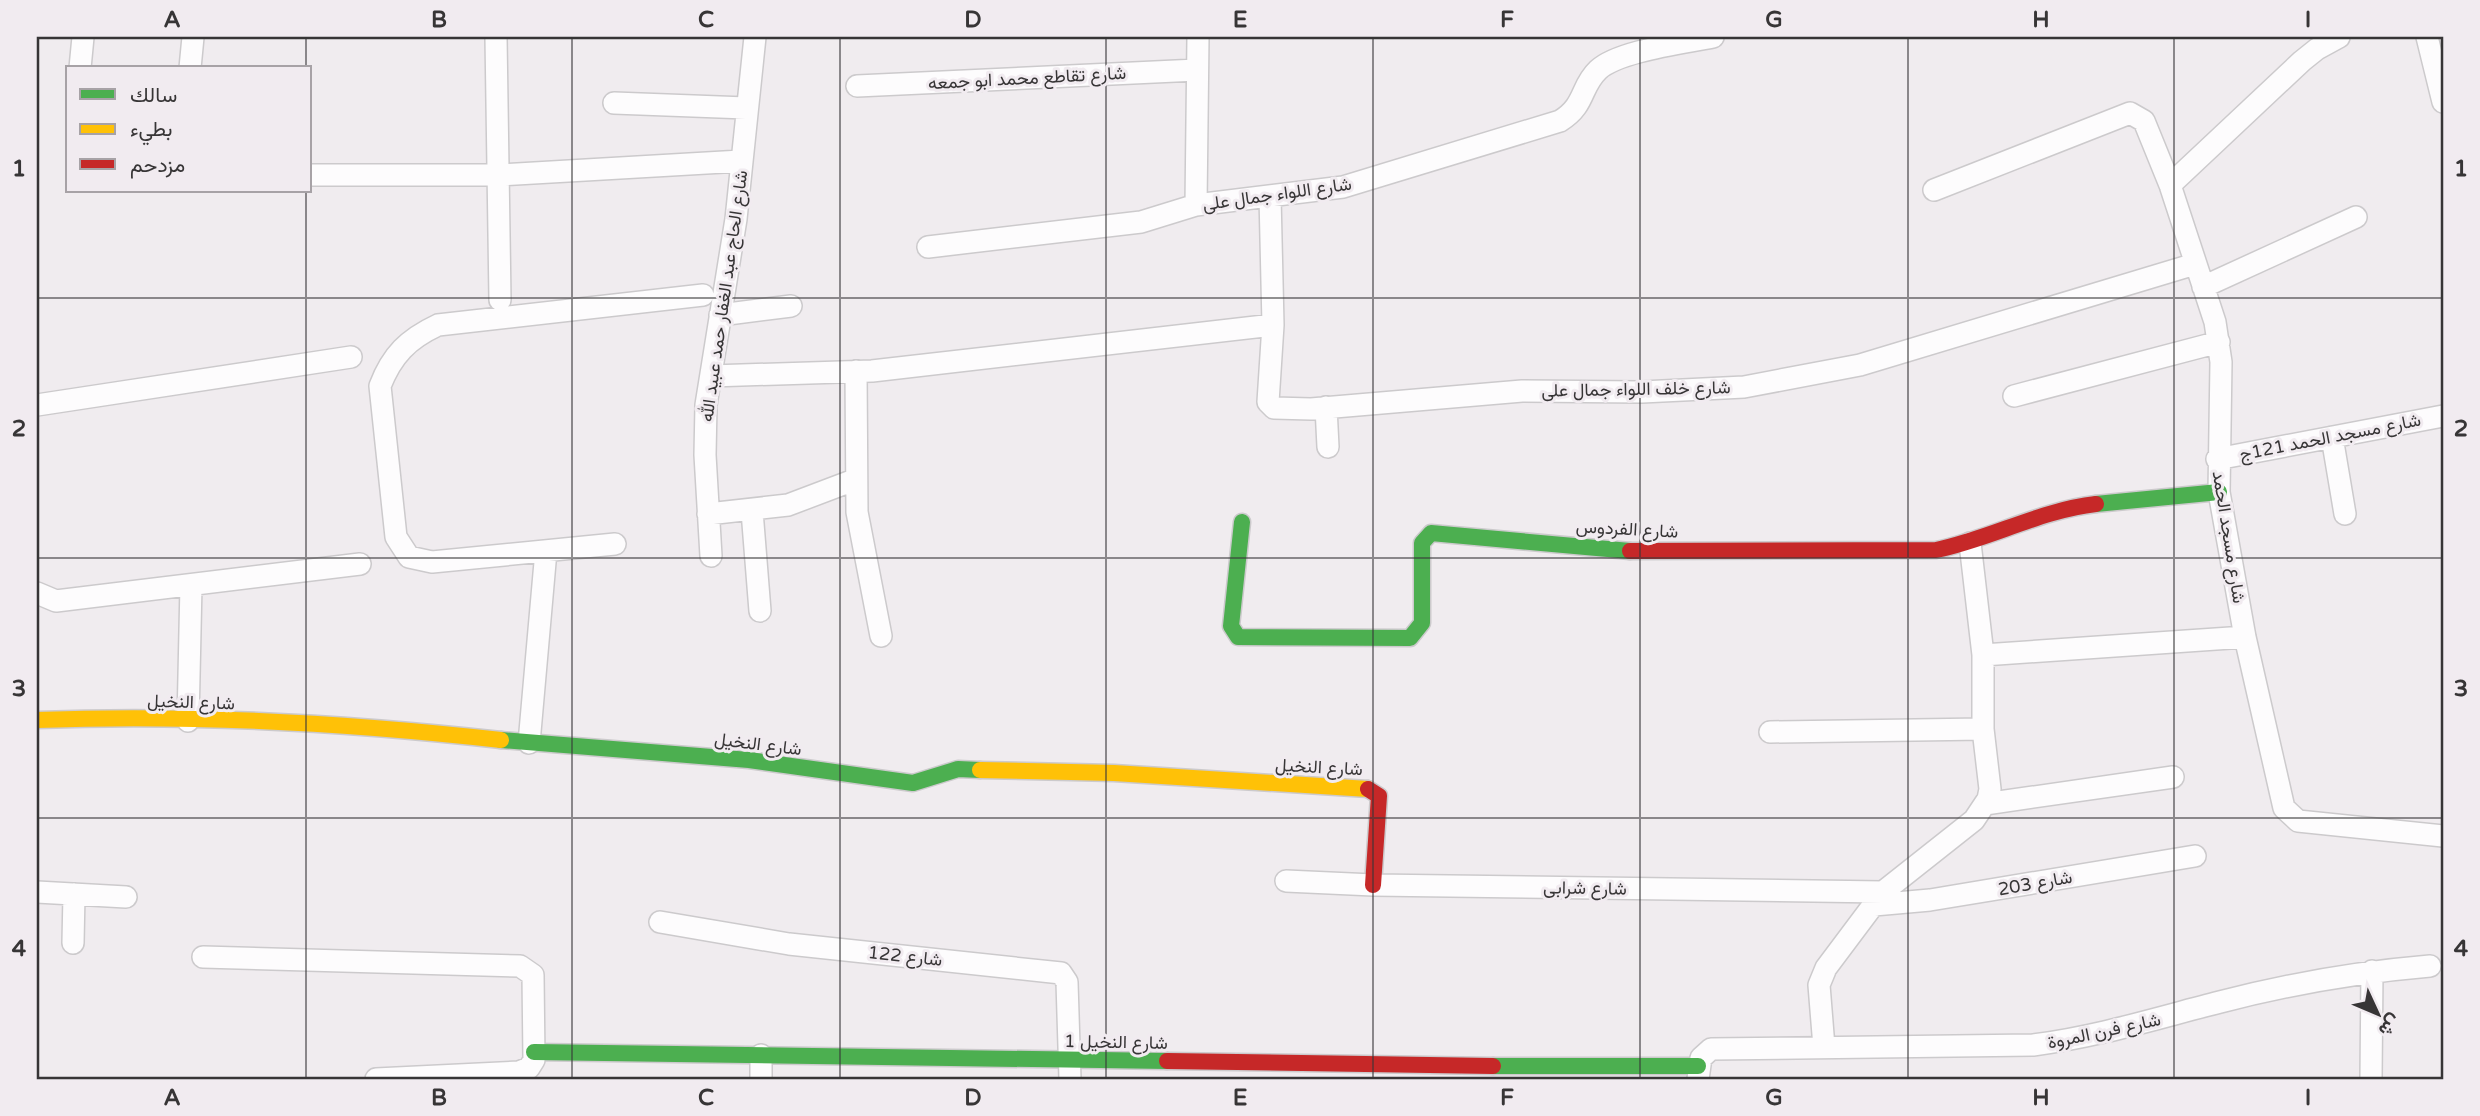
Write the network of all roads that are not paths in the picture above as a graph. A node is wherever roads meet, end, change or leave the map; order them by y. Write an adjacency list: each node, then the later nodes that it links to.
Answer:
1 (83, 37): 9 (street)
2 (193, 37): 10 (street)
3 (496, 37): 18 (street)
4 (755, 37): 15 (street, شارع الحاج عبد الغفار حمد عبيد الله)
5 (1198, 37): 11 (street)
6 (1713, 37): 21 (street, شارع اللواء جمال على)
7 (2339, 37): 19 (street)
8 (2427, 37): 13 (street)
9 (80, 66)
10 (190, 66)
11 (1197, 70): 12 (street, شارع تقاطع محمد ابو جمعه); 22 (street)
12 (857, 86)
13 (2443, 102)
14 (614, 103): 15 (street)
15 (746, 108): 16 (street, شارع الحاج عبد الغفار حمد عبيد الله)
16 (741, 161): 18 (street); 30 (street, شارع الحاج عبد الغفار حمد عبيد الله)
17 (312, 175): 18 (street)
18 (500, 175): 28 (street)
19 (2171, 185): 20 (street, شارع مسجد الحمد); 25 (street, شارع مسجد الحمد)
20 (1934, 190)
21 (1270, 197): 22 (street, شارع اللواء جمال على); 31 (street, شارع خلف اللواء جمال على)
22 (1196, 205): 24 (street, شارع اللواء جمال على)
23 (2356, 217): 26 (street)
24 (928, 247)
25 (2196, 264): 26 (street, شارع مسجد الحمد); 38 (street, شارع خلف اللواء جمال على)
26 (2203, 287): 32 (street, شارع مسجد الحمد)
27 (703, 295): 51 (street)
28 (500, 300)
29 (791, 306): 30 (street)
30 (720, 315): 35 (street, شارع الحاج عبد الغفار حمد عبيد الله)
31 (1273, 325): 34 (street); 38 (street, شارع خلف اللواء جمال على)
32 (2219, 342): 36 (street); 42 (street, شارع مسجد الحمد)
33 (351, 357): 37 (street)
34 (856, 371): 35 (street); 43 (street)
35 (711, 376): 46 (street, شارع الحاج عبد الغفار حمد عبيد الله)
36 (2014, 396)
37 (37, 405)
38 (1326, 407): 41 (street)
39 (2443, 416): 40 (street, شارع مسجد الحمد 121ج)
40 (2332, 437): 42 (street, شارع مسجد الحمد 121ج); 47 (street)
41 (1328, 447)
42 (2217, 459): 44 (street, شارع مسجد الحمد)
43 (855, 480): 45 (street); 57 (street)
44 (2219, 492): 49 (street, شارع الفردوس); 58 (street, شارع مسجد الحمد)
45 (752, 511): 46 (street); 56 (street)
46 (708, 514): 52 (street, شارع الحاج عبد الغفار حمد عبيد الله)
47 (2345, 514)
48 (1242, 522): 49 (street, شارع الفردوس)
49 (1970, 543): 59 (street)
50 (615, 544): 51 (street)
51 (545, 551): 64 (street)
52 (711, 556)
53 (360, 565): 54 (street)
54 (191, 585): 55 (street); 61 (street)
55 (37, 593)
56 (760, 611)
57 (881, 636)
58 (2245, 637): 59 (street); 67 (street, شارع مسجد الحمد)
59 (1983, 655): 62 (street)
60 (37, 720): 61 (street, شارع النخيل)
61 (188, 721): 64 (street, شارع النخيل)
62 (1983, 729): 63 (street); 66 (street)
63 (1770, 732)
64 (529, 743): 70 (street, شارع النخيل)
65 (2173, 777): 66 (street)
66 (1985, 804): 74 (street)
67 (2443, 836)
68 (2195, 856): 74 (street, شارع 203)
69 (1286, 881): 70 (street, شارع شرابى)
70 (1373, 885): 74 (street, شارع شرابى)
71 (37, 892): 72 (street)
72 (74, 894): 73 (street); 76 (street)
73 (126, 897)
74 (1879, 898): 80 (street)
75 (660, 922): 83 (street, شارع 122)
76 (73, 943)
77 (203, 957): 81 (street)
78 (2430, 966): 79 (street, شارع فرن المروة)
79 (2372, 971): 80 (street, شارع فرن المروة); 87 (street)
80 (1824, 1047): 84 (street, شارع فرن المروة)
81 (534, 1052): 82 (street, شارع النخيل 1); 85 (street)
82 (761, 1055): 83 (street, شارع النخيل 1); 86 (street)
83 (1070, 1070): 84 (street, شارع النخيل 1)
84 (1698, 1073)
85 (376, 1079)
86 (761, 1079)
87 (2371, 1079)

